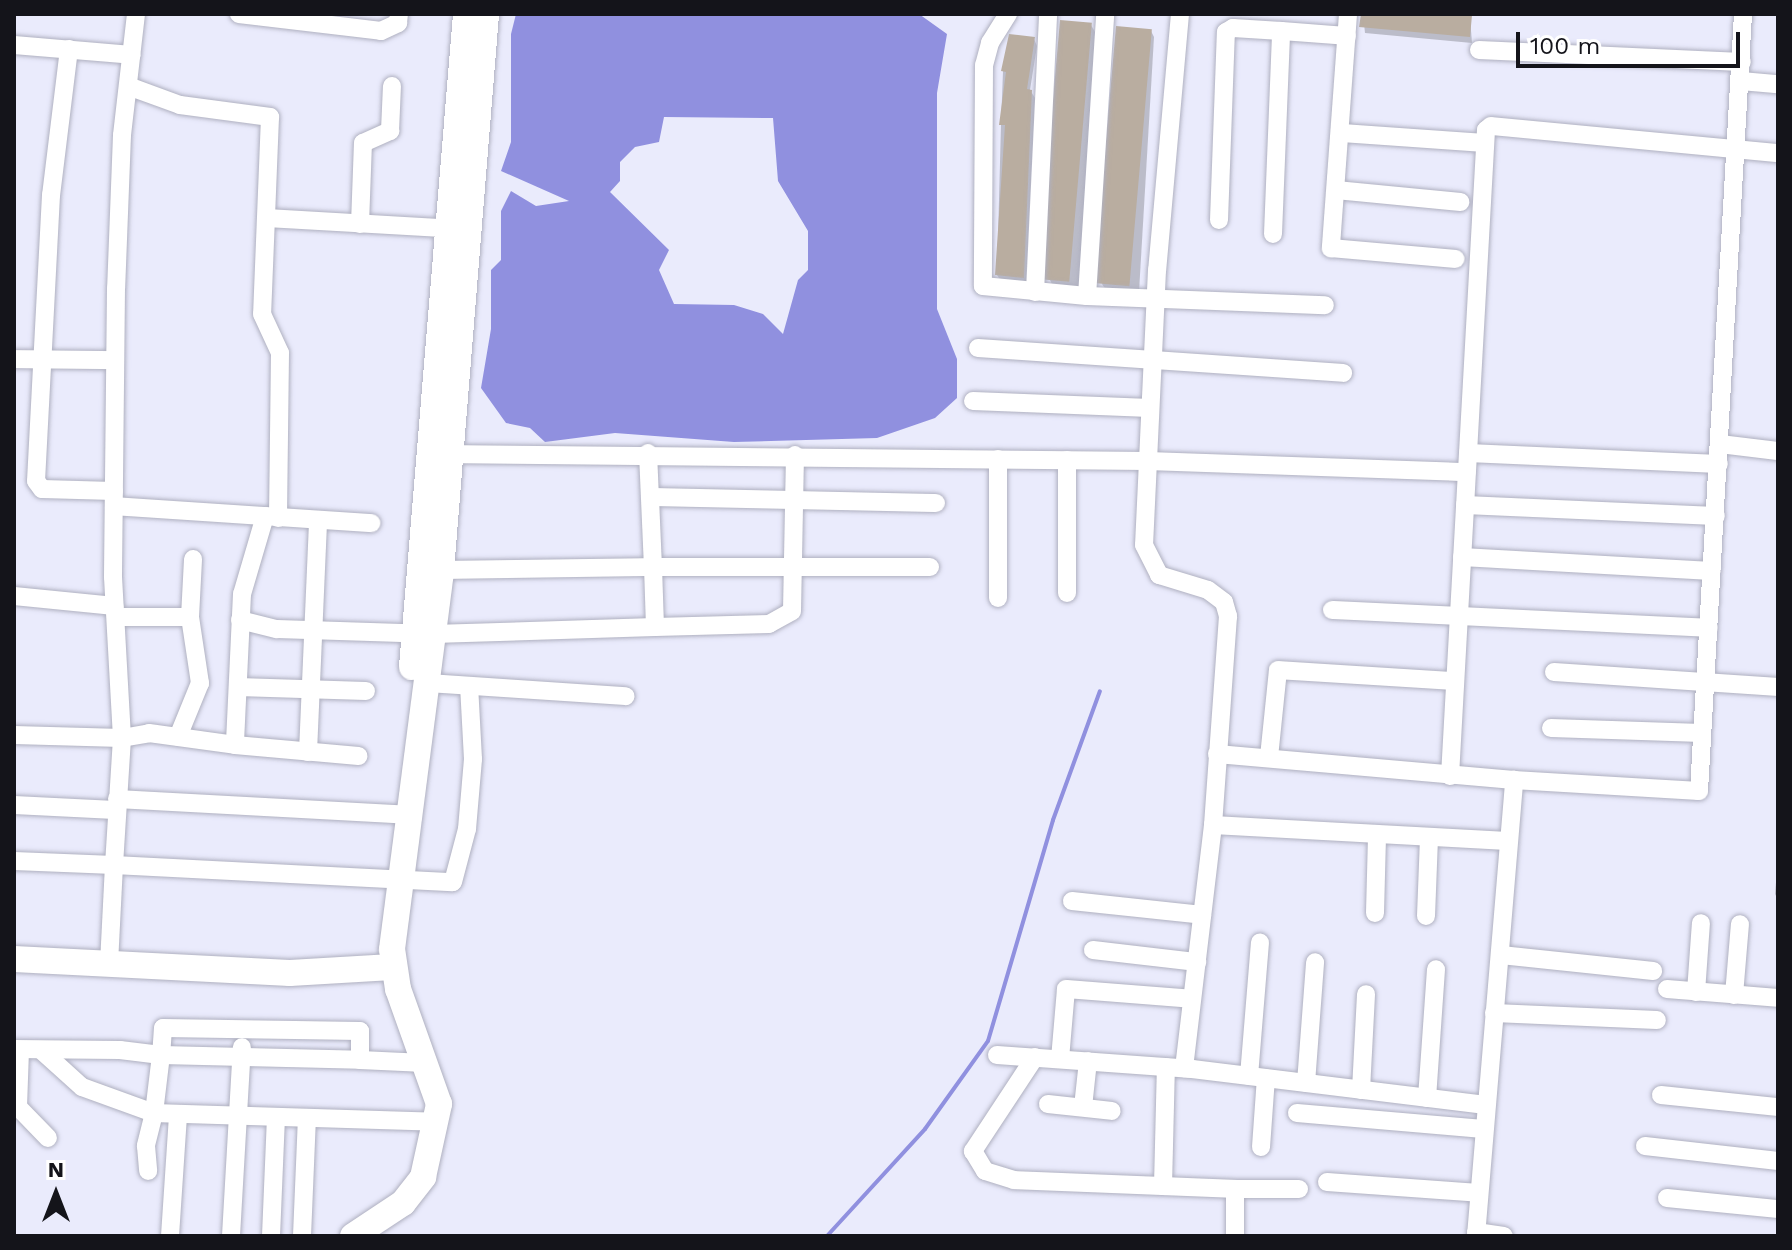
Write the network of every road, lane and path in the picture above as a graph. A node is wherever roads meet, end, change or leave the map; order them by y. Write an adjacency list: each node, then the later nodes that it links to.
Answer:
1 (136, 14): 18 (street)
2 (242, 14): 12 (street)
3 (399, 14): 12 (street)
4 (466, 14): 33 (street)
5 (486, 14): 33 (street)
6 (1008, 14): 36 (street)
7 (1048, 14): 36 (street)
8 (1105, 14): 37 (street)
9 (1180, 14): 38 (street)
10 (1348, 14): 14 (street)
11 (1743, 14): 19 (street)
12 (300, 16)
13 (1281, 31): 14 (street); 31 (street); 34 (street)
14 (1347, 36): 24 (street)
15 (14, 45): 16 (street)
16 (69, 49): 18 (street); 42 (street)
17 (1479, 50): 19 (street)
18 (132, 55): 22 (street)
19 (1742, 62): 20 (street)
20 (1741, 81): 21 (street); 26 (street)
21 (1778, 84)
22 (128, 86): 30 (street); 43 (street)
23 (392, 86): 32 (street)
24 (1342, 133): 25 (street); 28 (street)
25 (1485, 143): 26 (street); 56 (street)
26 (1738, 151): 27 (street); 48 (street)
27 (1778, 153)
28 (1336, 190): 29 (street); 35 (street)
29 (1460, 202)
30 (267, 218): 32 (street); 64 (street)
31 (1219, 220)
32 (360, 224): 33 (street)
33 (462, 230): 51 (street)
34 (1273, 234)
35 (1456, 259)
36 (1035, 292): 37 (street)
37 (1087, 296): 38 (street)
38 (1155, 300): 39 (street); 44 (street)
39 (1325, 305)
40 (978, 348): 44 (street)
41 (14, 359): 42 (street)
42 (45, 360): 43 (street); 59 (street)
43 (115, 360): 59 (street)
44 (1152, 361): 45 (street); 47 (street)
45 (1343, 373)
46 (973, 401): 47 (street)
47 (1150, 408): 55 (street)
48 (1720, 444): 49 (street); 57 (street)
49 (1778, 451)
50 (648, 453): 51 (street); 52 (street); 58 (street)
51 (442, 454): 72 (street)
52 (795, 455): 53 (street); 60 (street)
53 (998, 459): 54 (street); 76 (street)
54 (1067, 460): 55 (street); 74 (street)
55 (1148, 461): 56 (street); 103 (street)
56 (1467, 463): 57 (street); 62 (street)
57 (1719, 464): 63 (street)
58 (650, 497): 60 (street); 70 (street)
59 (114, 499): 64 (street); 78 (street)
60 (793, 500): 61 (street); 69 (street)
61 (936, 503)
62 (1465, 505): 63 (street); 67 (street)
63 (1716, 516): 73 (street)
64 (271, 517): 65 (street); 81 (street)
65 (318, 520): 66 (street); 84 (street)
66 (371, 523)
67 (1462, 557): 73 (street); 80 (street)
68 (193, 559): 79 (street)
69 (794, 566): 70 (street); 71 (street); 82 (street)
70 (653, 567): 72 (street); 82 (street)
71 (930, 567)
72 (431, 570): 85 (street)
73 (1712, 571): 83 (street)
74 (1067, 593)
75 (14, 596): 78 (street)
76 (998, 598)
77 (1332, 610): 80 (street)
78 (115, 611): 79 (street); 100 (street)
79 (190, 617): 99 (street)
80 (1458, 618): 83 (street); 87 (street)
81 (240, 620): 84 (street); 91 (street)
82 (655, 627): 85 (street)
83 (1709, 628): 88 (street)
84 (312, 629): 85 (street); 93 (street)
85 (424, 633): 89 (street); 108 (street)
86 (1554, 672): 88 (street)
87 (1454, 681): 105 (street); 106 (street)
88 (1705, 681): 92 (street); 97 (street)
89 (428, 683): 90 (street); 108 (street)
90 (469, 686): 95 (street); 118 (street)
91 (238, 687): 93 (street); 101 (street)
92 (1778, 687)
93 (310, 688): 94 (street); 102 (street)
94 (366, 691)
95 (626, 696)
96 (1551, 728): 97 (street)
97 (1702, 733): 107 (street)
98 (14, 735): 100 (street)
99 (178, 737): 100 (street); 101 (street)
100 (122, 738): 109 (street)
101 (235, 745): 102 (street)
102 (308, 752): 104 (street)
103 (1217, 754): 105 (street); 112 (street)
104 (359, 756)
105 (1269, 757): 106 (street)
106 (1450, 776): 107 (street)
107 (1514, 780): 115 (street)
108 (411, 785): 111 (street)
109 (116, 804): 110 (street); 111 (street); 117 (street)
110 (14, 805)
111 (408, 815): 118 (street)
112 (1213, 825): 113 (street); 121 (street)
113 (1377, 834): 114 (street); 120 (street)
114 (1429, 837): 115 (street); 122 (street)
115 (1508, 841): 127 (street)
116 (14, 861): 117 (street)
117 (114, 865): 118 (street); 131 (street)
118 (401, 881): 132 (street)
119 (1072, 901): 121 (street)
120 (1375, 913)
121 (1202, 915): 129 (street)
122 (1426, 916)
123 (1701, 923): 136 (street)
124 (1740, 924): 138 (street)
125 (1260, 942): 156 (street)
126 (1093, 950): 129 (street)
127 (1501, 955): 134 (street); 141 (street)
128 (14, 959): 131 (street)
129 (1197, 962): 140 (street)
130 (1315, 962): 157 (street)
131 (109, 965): 132 (street)
132 (392, 967): 153 (street)
133 (1436, 969): 160 (street)
134 (1653, 971)
135 (1667, 989): 136 (street)
136 (1696, 992): 138 (street)
137 (1366, 994): 158 (street)
138 (1734, 995): 139 (street)
139 (1778, 998)
140 (1192, 999): 150 (street); 155 (street)
141 (1494, 1013): 142 (street); 162 (street)
142 (1657, 1020)
143 (243, 1029): 146 (street); 148 (street); 151 (street)
144 (17, 1050): 145 (street); 174 (street)
145 (41, 1050): 146 (street); 166 (street)
146 (161, 1055): 148 (street); 166 (street)
147 (997, 1055): 149 (street)
148 (242, 1056): 151 (street); 169 (street)
149 (1035, 1057): 150 (street); 180 (street)
150 (1060, 1059): 152 (street)
151 (360, 1060): 153 (street)
152 (1088, 1061): 154 (street); 163 (street)
153 (425, 1063): 172 (street)
154 (1166, 1067): 155 (street); 180 (street)
155 (1193, 1069): 156 (street)
156 (1257, 1077): 157 (street); 176 (street)
157 (1306, 1083): 158 (street)
158 (1361, 1090): 160 (street)
159 (1661, 1095): 164 (street)
160 (1427, 1098): 162 (street)
161 (1048, 1104): 163 (street)
162 (1484, 1105): 173 (street)
163 (1083, 1107): 165 (street)
164 (1778, 1107)
165 (1112, 1111)
166 (154, 1113): 168 (street); 178 (street)
167 (1297, 1113): 173 (street)
168 (178, 1114): 169 (street); 187 (street)
169 (238, 1119): 170 (street); 188 (street)
170 (276, 1119): 171 (street); 189 (street)
171 (307, 1119): 172 (street); 190 (street)
172 (435, 1122): 191 (street)
173 (1483, 1129): 183 (street)
174 (48, 1138)
175 (1645, 1146): 177 (street)
176 (1261, 1147)
177 (1778, 1161)
178 (148, 1171)
179 (1327, 1182): 183 (street)
180 (1163, 1186): 181 (street)
181 (1235, 1189): 182 (street); 192 (street)
182 (1299, 1189)
183 (1479, 1193): 186 (street)
184 (1667, 1198): 185 (street)
185 (1778, 1209)
186 (1476, 1234): 193 (street)
187 (170, 1236)
188 (231, 1236)
189 (271, 1236)
190 (302, 1236)
191 (353, 1236)
192 (1235, 1236)
193 (1504, 1236)

